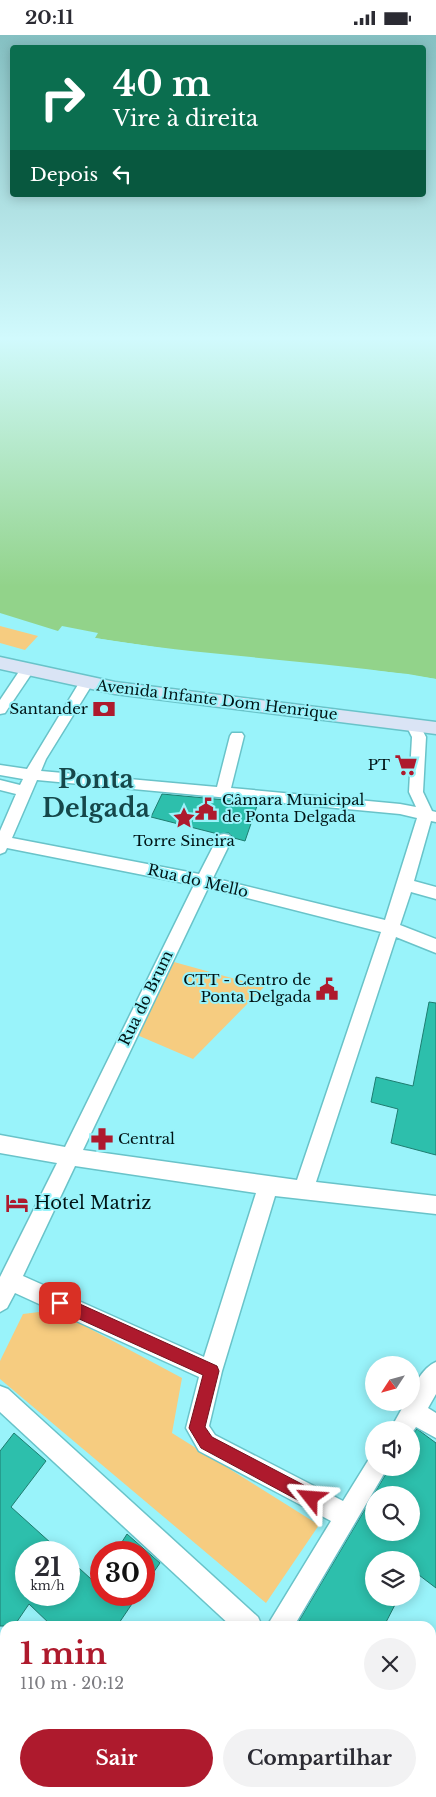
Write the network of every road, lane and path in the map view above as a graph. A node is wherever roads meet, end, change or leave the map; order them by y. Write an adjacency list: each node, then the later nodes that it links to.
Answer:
1 (0, 663): 2 (main road, Avenida Infante Dom Henrique)
2 (27, 670): 3 (main road, Avenida Infante Dom Henrique); 4 (street)
3 (86, 683): 5 (main road, Avenida Infante Dom Henrique); 9 (street)
4 (0, 710)
5 (413, 725): 6 (main road, Avenida Infante Dom Henrique); 13 (street)
6 (436, 728)
7 (237, 736): 12 (street)
8 (0, 769): 9 (street)
9 (32, 775): 11 (street); 12 (street)
10 (0, 785): 11 (street)
11 (26, 791): 15 (street)
12 (222, 792): 13 (street)
13 (433, 813): 17 (street)
14 (224, 839): 16 (street, Rua do Brum)
15 (2, 845): 16 (street, Rua do Mello)
16 (203, 881): 19 (street, Rua do Mello); 22 (street, Rua do Brum)
17 (405, 885): 18 (street); 19 (street)
18 (436, 893)
19 (391, 928): 20 (street, Rua do Mello); 24 (street)
20 (436, 946)
21 (0, 1144): 22 (street)
22 (69, 1157): 23 (street); 26 (street, Rua do Brum)
23 (268, 1186): 24 (street); 28 (street)
24 (303, 1191): 25 (street)
25 (436, 1205)
26 (9, 1279): 27 (street, Rua do Brum); 28 (street)
27 (0, 1301)
28 (211, 1371): 36 (street)
29 (436, 1373): 31 (street)
30 (0, 1397): 37 (street)
31 (420, 1399)
32 (413, 1411): 33 (street); 34 (street)
33 (407, 1421)
34 (436, 1427)
35 (371, 1476): 36 (street)
36 (346, 1516): 38 (street)
37 (244, 1621)
38 (283, 1621)

